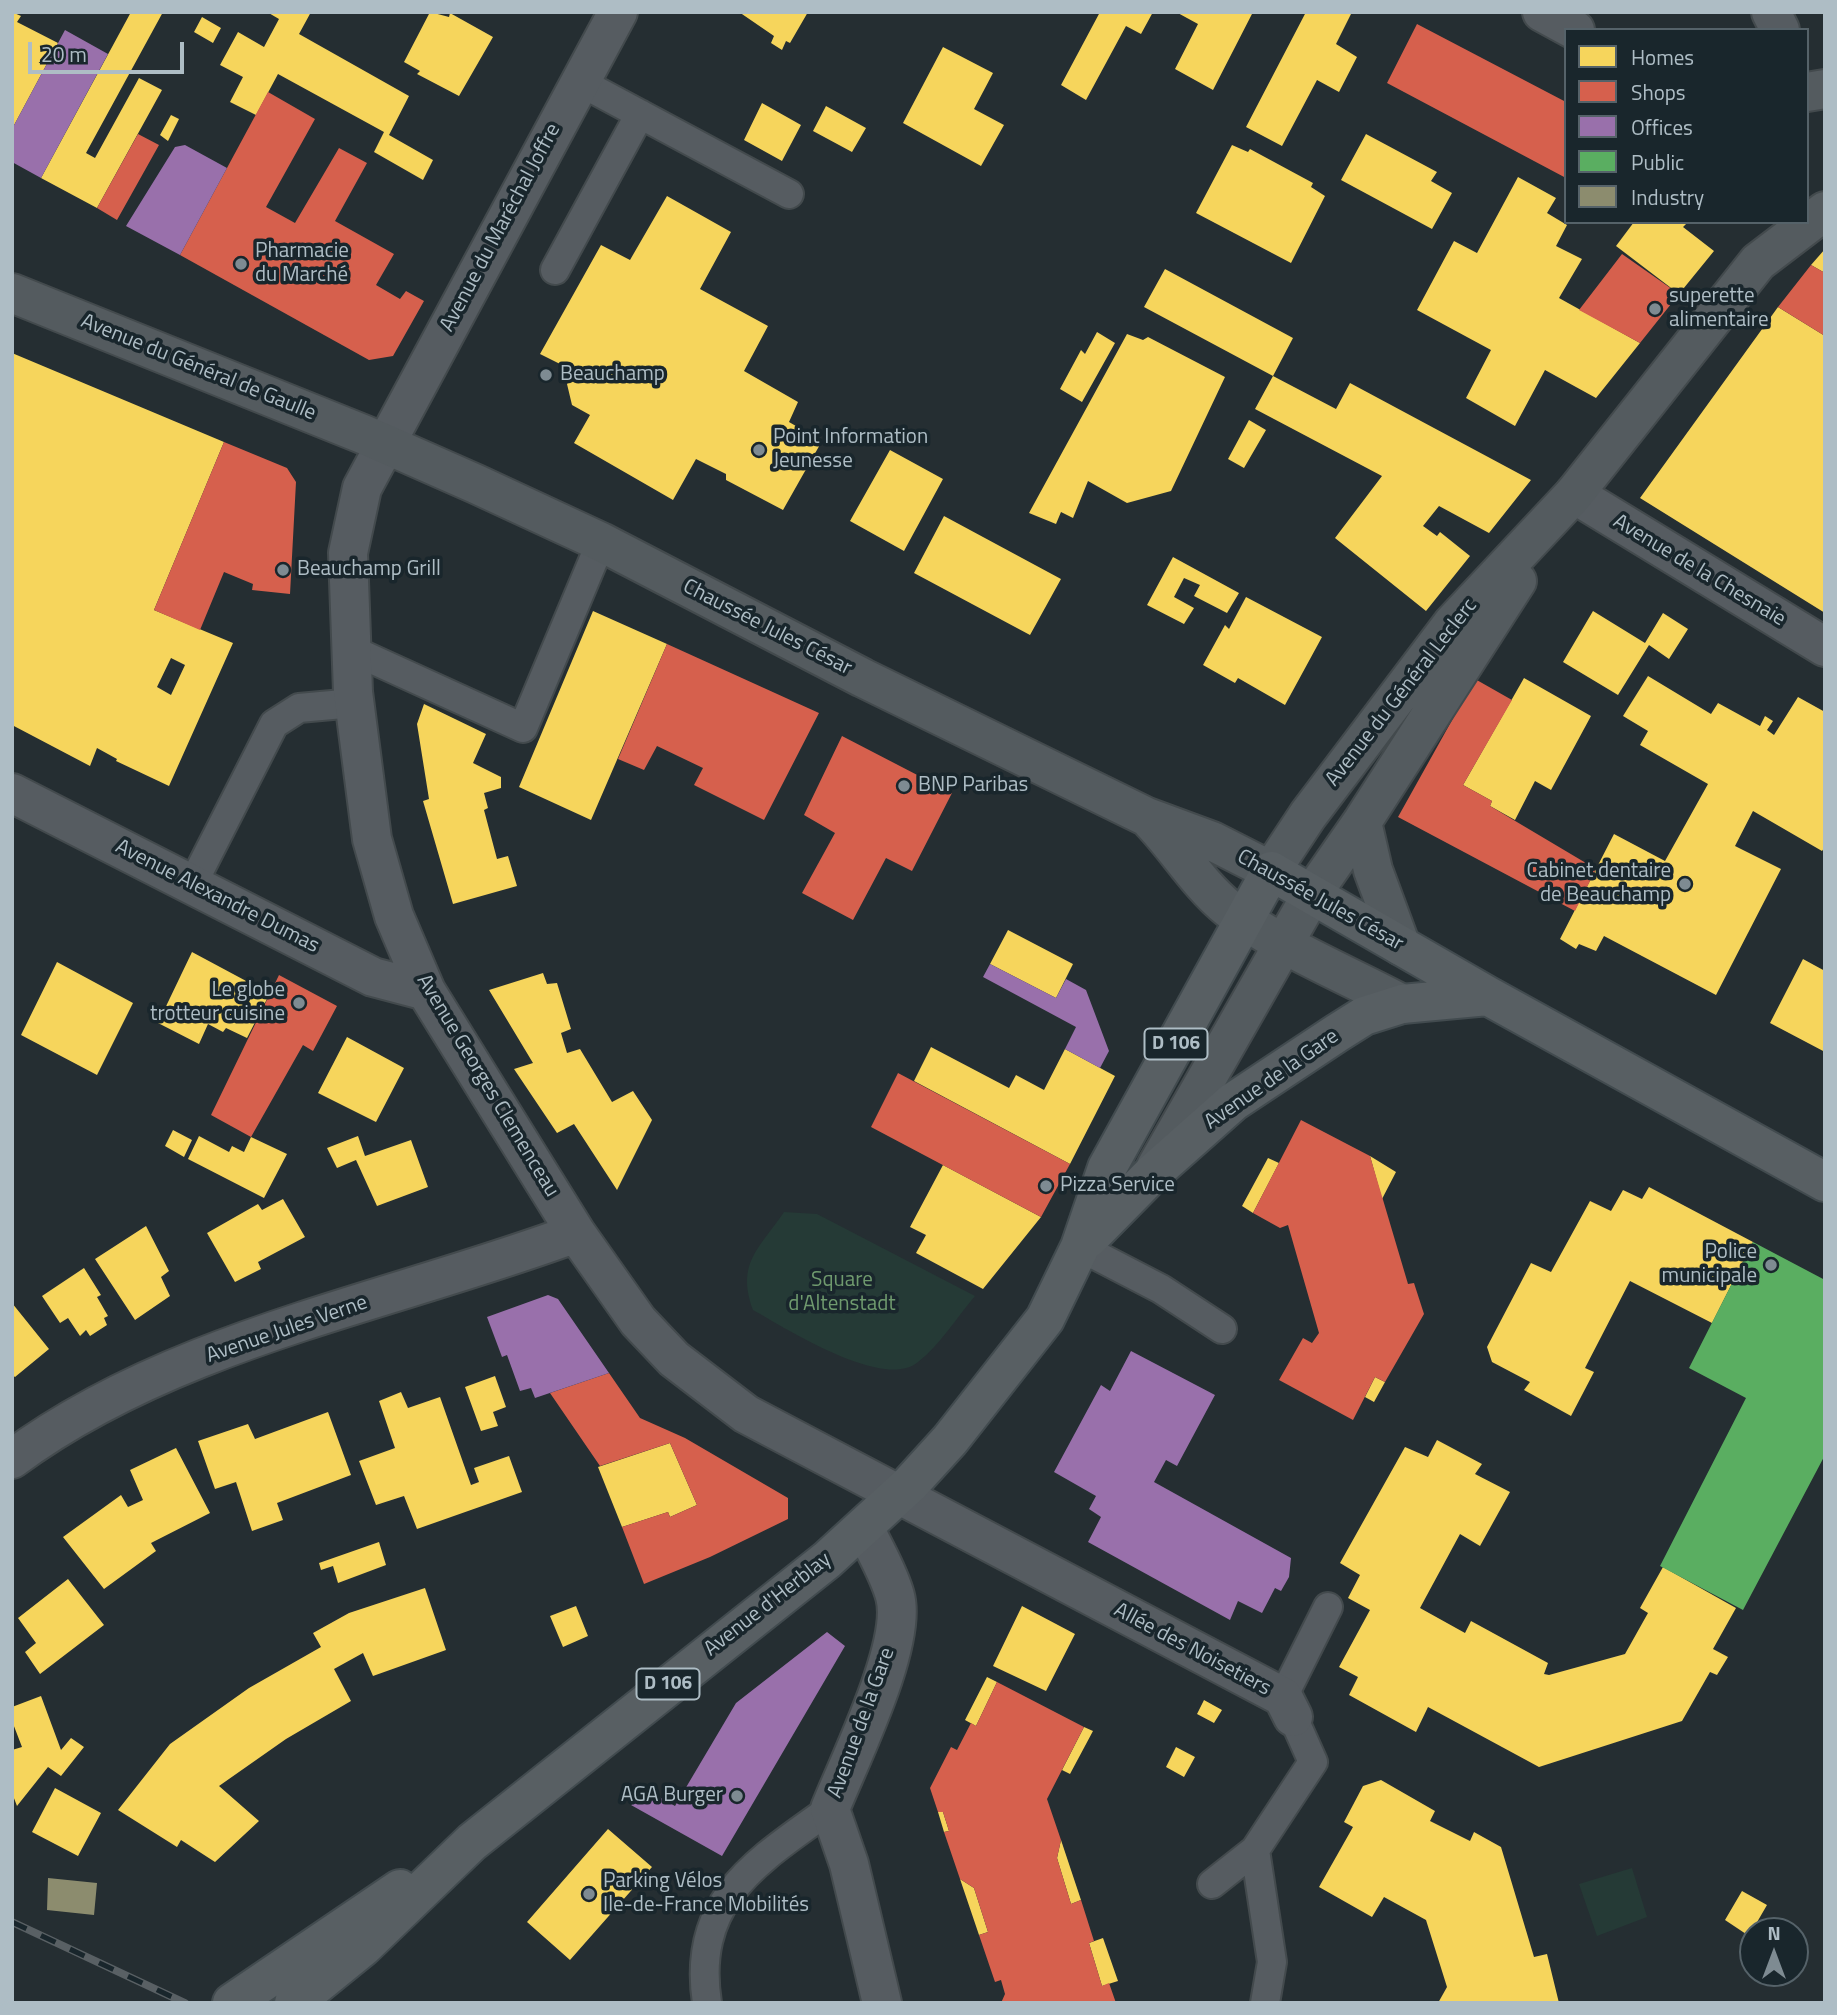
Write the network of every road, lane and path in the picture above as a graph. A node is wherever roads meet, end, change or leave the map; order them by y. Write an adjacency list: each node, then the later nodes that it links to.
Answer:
1 (618, 12): 4 (street, Avenue du Maréchal Joffre)
2 (1771, 12): 3 (street)
3 (1779, 28)
4 (580, 82): 5 (lane); 14 (street, Avenue du Maréchal Joffre)
5 (640, 114): 6 (lane); 12 (lane)
6 (789, 194)
7 (1825, 211): 8 (main road, Avenue du Général Leclerc / D 106)
8 (1809, 223)
9 (1771, 224): 11 (main road, Avenue du Général Leclerc / D 106)
10 (1808, 224): 11 (main road, Avenue du Général Leclerc / D 106)
11 (1758, 262): 15 (main road, Avenue du Général Leclerc / D 106)
12 (555, 270)
13 (12, 293): 14 (main road, Avenue du Général de Gaulle)
14 (385, 443): 16 (main road, Chaussée Jules César); 18 (street, Avenue Georges Clemenceau)
15 (1574, 494): 17 (street, Avenue de la Chesnaie); 22 (main road, Avenue du Général Leclerc / D 106); 23 (main road, Avenue du Général Leclerc / D 106)
16 (601, 542): 18 (lane); 21 (main road, Chaussée Jules César)
17 (1825, 647)
18 (352, 650): 19 (street, Avenue Georges Clemenceau)
19 (355, 702): 24 (lane); 29 (street, Avenue Georges Clemenceau)
20 (12, 793): 24 (street, Avenue Alexandre Dumas)
21 (1147, 817): 23 (main road, Chaussée Jules César); 26 (main road, Chaussée Jules César)
22 (1362, 822): 25 (main road, Avenue du Général Leclerc / D 106); 28 (main road)
23 (1271, 871): 25 (main road, Chaussée Jules César); 26 (main road, Avenue de la Gare / D 106)
24 (192, 885): 29 (street, Avenue Alexandre Dumas)
25 (1312, 894): 27 (main road, Avenue de la Gare / D 106); 28 (main road, Chaussée Jules César)
26 (1244, 919): 27 (main road, Chaussée Jules César); 35 (main road, Avenue de la Gare / D 106)
27 (1284, 943): 31 (main road, Chaussée Jules César); 32 (main road, Avenue de la Gare / D 106)
28 (1401, 946): 30 (main road, Chaussée Jules César)
29 (426, 991): 34 (street, Avenue Georges Clemenceau)
30 (1488, 996): 31 (main road); 33 (main road, Chaussée Jules César)
31 (1402, 1004): 32 (main road, Avenue de la Gare)
32 (1153, 1172): 35 (main road, Avenue de la Gare / D 106)
33 (1825, 1182)
34 (576, 1233): 37 (street, Avenue Jules Verne); 38 (street, Avenue Georges Clemenceau)
35 (1080, 1247): 36 (lane); 38 (main road, Avenue de la Gare / D 106)
36 (1222, 1329)
37 (12, 1459)
38 (896, 1495): 39 (main road, Avenue d'Herblay / D 106); 41 (street, Allée des Noisetiers)
39 (864, 1527): 42 (street, Avenue de la Gare); 43 (main road, Avenue d'Herblay / D 106)
40 (1328, 1607): 41 (lane)
41 (1288, 1707): 44 (lane)
42 (830, 1809): 48 (lane); 49 (street, Avenue de la Gare)
43 (472, 1842): 46 (main road, Avenue d'Herblay / D 106); 47 (main road, Avenue d'Herblay / D 106)
44 (1255, 1850): 45 (lane); 50 (lane)
45 (1212, 1884)
46 (298, 1999)
47 (232, 2003)
48 (707, 2003)
49 (882, 2003)
50 (1265, 2003)

